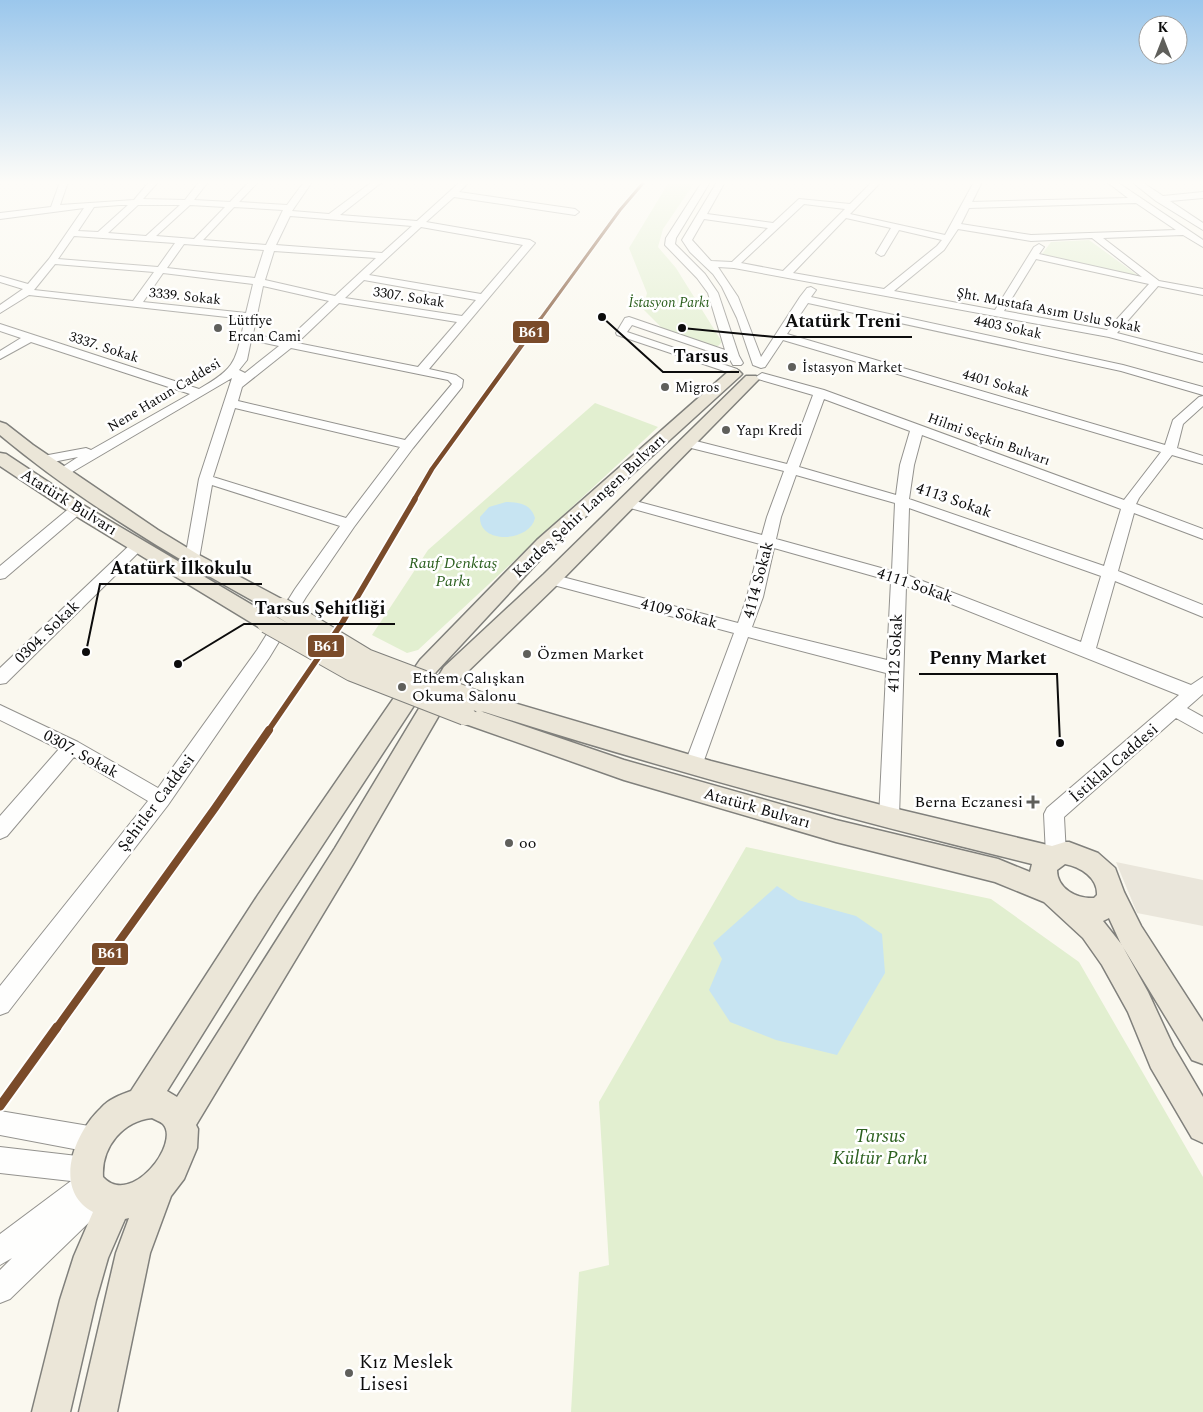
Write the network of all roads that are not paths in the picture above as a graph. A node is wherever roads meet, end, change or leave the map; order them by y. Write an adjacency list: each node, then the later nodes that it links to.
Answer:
1 (270, 247): 26 (street, Nene Hatun Caddesi)
2 (61, 248): 18 (street)
3 (176, 248): 21 (street)
4 (281, 248): 16 (street)
5 (393, 248): 16 (street)
6 (526, 248): 31 (street)
7 (672, 248): 48 (street)
8 (690, 248): 19 (street)
9 (752, 248): 20 (street)
10 (811, 248): 22 (street)
11 (884, 248): 15 (street)
12 (941, 248): 30 (street)
13 (1039, 248): 17 (street)
14 (1110, 248): 27 (street)
15 (881, 253)
16 (384, 256): 23 (street)
17 (1034, 256): 27 (street); 36 (street)
18 (52, 261): 21 (street, 3307. Sokak); 28 (street)
19 (711, 264): 20 (street, Şht. Mustafa Asım Uslu Sokak); 48 (street)
20 (734, 265): 22 (street, Şht. Mustafa Asım Uslu Sokak)
21 (161, 270): 26 (street, 3307. Sokak); 34 (street)
22 (786, 274): 25 (street, Şht. Mustafa Asım Uslu Sokak)
23 (362, 277): 31 (street); 33 (street)
24 (0, 279): 28 (street, 3339. Sokak)
25 (818, 280): 30 (street, Şht. Mustafa Asım Uslu Sokak); 32 (street)
26 (259, 282): 33 (street, 3307. Sokak); 37 (street, Nene Hatun Caddesi)
27 (1156, 283): 29 (street); 40 (street)
28 (28, 290): 34 (street, 3339. Sokak); 35 (street)
29 (1203, 292)
30 (886, 293): 36 (street, Şht. Mustafa Asım Uslu Sokak)
31 (483, 298): 38 (street)
32 (804, 299): 42 (street); 51 (street, 4403 Sokak)
33 (336, 300): 38 (street, 3307. Sokak); 44 (street)
34 (136, 304): 37 (street, 3339. Sokak)
35 (0, 310)
36 (998, 313): 40 (street, Şht. Mustafa Asım Uslu Sokak)
37 (252, 317): 41 (street, Nene Hatun Caddesi)
38 (464, 320): 49 (street)
39 (0, 327): 43 (street, 3337. Sokak)
40 (1110, 334): 46 (street, Şht. Mustafa Asım Uslu Sokak)
41 (246, 336): 44 (street); 47 (street, Nene Hatun Caddesi)
42 (781, 336): 48 (street); 61 (street, 4401 Sokak)
43 (29, 338): 45 (street); 52 (street, 3337. Sokak)
44 (289, 344): 49 (street); 50 (street)
45 (0, 356)
46 (1203, 359)
47 (241, 360): 50 (street); 52 (street, Nene Hatun Caddesi)
48 (748, 369): 48 (street); 53 (street, Hilmi Seçkin Bulvarı); 59 (main road, Kardeş Şehir Langen Bulvarı); 69 (street, Hilmi Seçkin Bulvarı); 87 (main road, Kardeş Şehir Langen Bulvarı)
49 (421, 371): 60 (street, Şehitler Caddesi)
50 (237, 384): 55 (street)
51 (1203, 391)
52 (200, 393): 58 (street, Nene Hatun Caddesi)
53 (820, 393): 57 (street, Hilmi Seçkin Bulvarı); 65 (street, 4114 Sokak)
54 (1203, 400): 61 (street)
55 (230, 403): 60 (street); 67 (street)
56 (0, 427): 63 (main road, Atatürk Bulvarı)
57 (917, 430): 68 (street, 4112 Sokak); 69 (street, Hilmi Seçkin Bulvarı)
58 (119, 439): 63 (street); 66 (street, Nene Hatun Caddesi)
59 (688, 443): 65 (street, 4113 Sokak); 70 (main road, Kardeş Şehir Langen Bulvarı)
60 (408, 445): 73 (street, Şehitler Caddesi)
61 (1170, 449): 64 (street, 4401 Sokak); 69 (street)
62 (0, 458): 71 (main road, Atatürk Bulvarı)
63 (43, 460): 66 (main road, Atatürk Bulvarı)
64 (1203, 460)
65 (791, 469): 68 (street, 4113 Sokak); 75 (street, 4114 Sokak)
66 (62, 472): 77 (main road, Atatürk Bulvarı)
67 (206, 479): 73 (street); 77 (street)
68 (902, 501): 79 (street, 4113 Sokak); 80 (street, 4112 Sokak)
69 (1130, 502): 72 (street, Hilmi Seçkin Bulvarı); 74 (street, Hilmi Seçkin Bulvarı); 79 (street)
70 (628, 503): 75 (street, 4111 Sokak); 81 (main road, Kardeş Şehir Langen Bulvarı)
71 (77, 508): 76 (main road, Atatürk Bulvarı); 78 (street)
72 (1203, 523)
73 (349, 524): 96 (street, Şehitler Caddesi)
74 (1203, 534)
75 (768, 543): 80 (street, 4111 Sokak); 84 (street, 4114 Sokak)
76 (138, 545): 83 (main road, Atatürk Bulvarı); 88 (street, 0304. Sokak)
77 (192, 559): 83 (main road, Atatürk Bulvarı)
78 (0, 574)
79 (1110, 574): 82 (street, 4113 Sokak); 85 (street)
80 (899, 578): 85 (street, 4111 Sokak); 86 (street, 4112 Sokak)
81 (551, 579): 84 (street, 4109 Sokak); 87 (main road, Kardeş Şehir Langen Bulvarı)
82 (1203, 611)
83 (274, 615): 90 (main road, bridge)
84 (743, 630): 86 (street, 4109 Sokak); 95 (street, 4114 Sokak)
85 (1087, 650): 89 (street, 4111 Sokak)
86 (893, 668): 97 (street, 4112 Sokak)
87 (440, 669): 104 (main road); 105 (main road)
88 (0, 678)
89 (1198, 688): 91 (street, İstiklal Caddesi)
90 (473, 708): 95 (main road, Atatürk Bulvarı); 101 (main road, Atatürk Bulvarı)
91 (1175, 709): 93 (street); 99 (street, İstiklal Caddesi)
92 (0, 712): 94 (street, 0307. Sokak)
93 (1203, 726)
94 (72, 747): 96 (street, 0307. Sokak); 98 (street)
95 (693, 766): 97 (main road, Atatürk Bulvarı)
96 (161, 799): 102 (street, Şehitler Caddesi)
97 (890, 818): 99 (main road, Atatürk Bulvarı)
98 (0, 830)
99 (1053, 856): 100 (main road); 101 (main road)
100 (1111, 894): 101 (main road); 103 (main road)
101 (1061, 901): 107 (main road)
102 (0, 1004)
103 (1203, 1049)
104 (142, 1103): 105 (main road); 109 (main road)
105 (180, 1122): 110 (main road)
106 (0, 1123): 109 (street)
107 (1203, 1127)
108 (0, 1160): 109 (street)
109 (97, 1179): 110 (main road); 111 (street); 112 (street); 113 (main road)
110 (156, 1187): 114 (main road)
111 (0, 1251)
112 (0, 1289)
113 (50, 1412)
114 (98, 1412)

